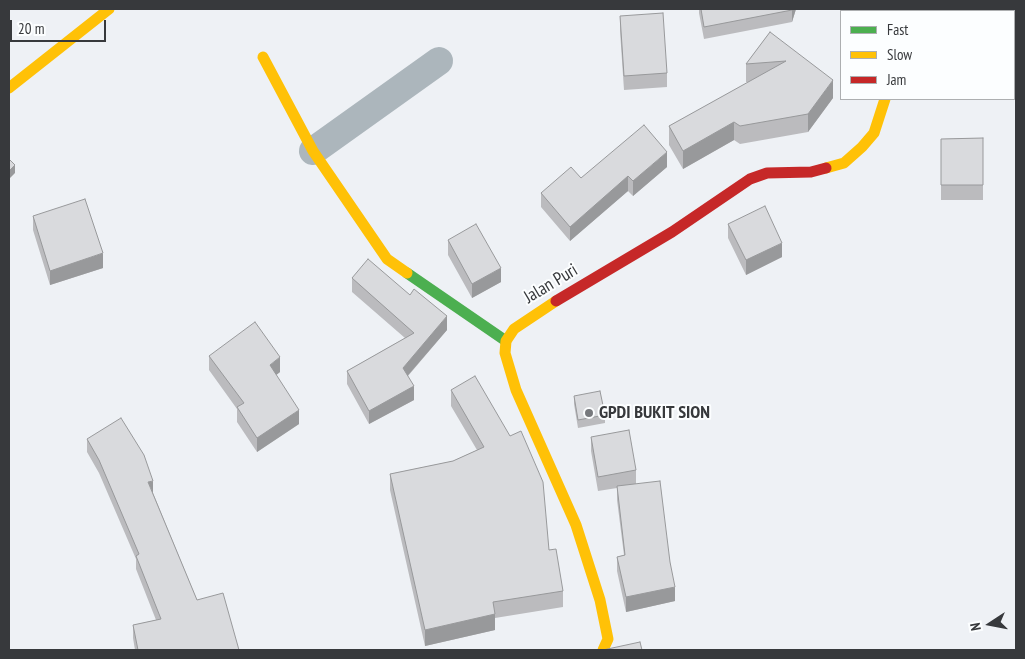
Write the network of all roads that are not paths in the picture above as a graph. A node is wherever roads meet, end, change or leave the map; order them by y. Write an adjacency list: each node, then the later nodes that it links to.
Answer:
1 (108, 9): 4 (street)
2 (263, 57): 6 (street)
3 (439, 61): 6 (street)
4 (9, 88)
5 (885, 100): 7 (street, Jalan Puri)
6 (313, 151): 7 (street)
7 (506, 341): 8 (street)
8 (603, 650)

